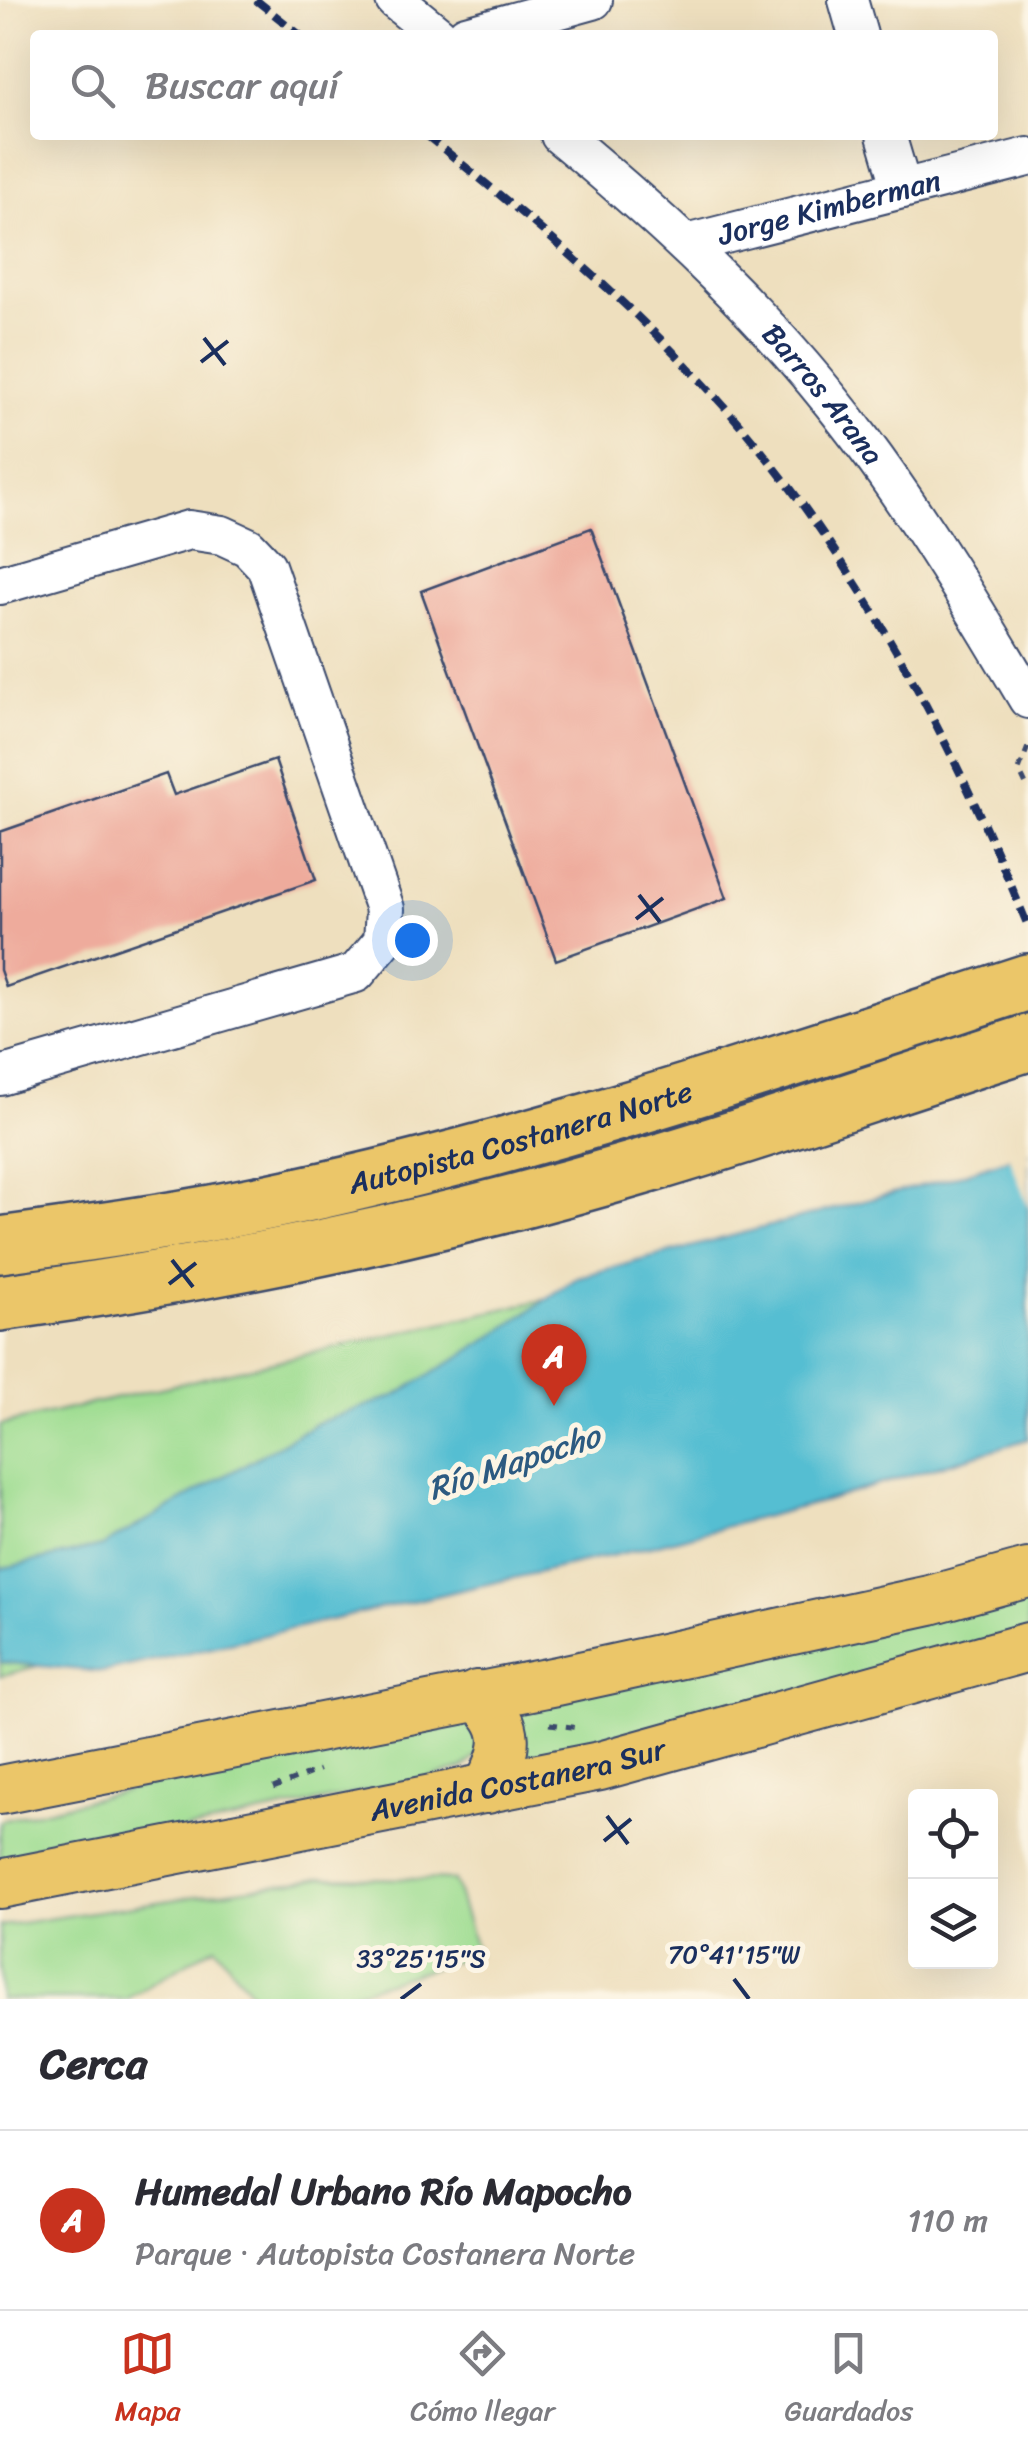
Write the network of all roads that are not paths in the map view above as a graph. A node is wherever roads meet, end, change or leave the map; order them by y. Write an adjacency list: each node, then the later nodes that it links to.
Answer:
1 (395, 0): 4 (street)
2 (593, 0): 5 (street)
3 (848, 0): 6 (street)
4 (432, 30)
5 (484, 30)
6 (857, 30)
7 (566, 140): 11 (street, Barros Arana)
8 (887, 140): 10 (street)
9 (1028, 157): 10 (street, Jorge Kimberman)
10 (902, 189): 11 (street, Jorge Kimberman)
11 (686, 244): 13 (street, Barros Arana)
12 (0, 585): 16 (street)
13 (1028, 699)
14 (1028, 982): 17 (highway, Autopista Costanera Norte)
15 (1028, 1043): 18 (highway, Autopista Costanera Norte)
16 (0, 1076)
17 (0, 1245)
18 (0, 1303)
19 (1028, 1574): 21 (main road)
20 (1028, 1647): 22 (main road, Avenida Costanera Sur)
21 (477, 1695): 22 (main road); 23 (main road)
22 (487, 1789): 24 (main road, Avenida Costanera Sur)
23 (0, 1790)
24 (0, 1884)

